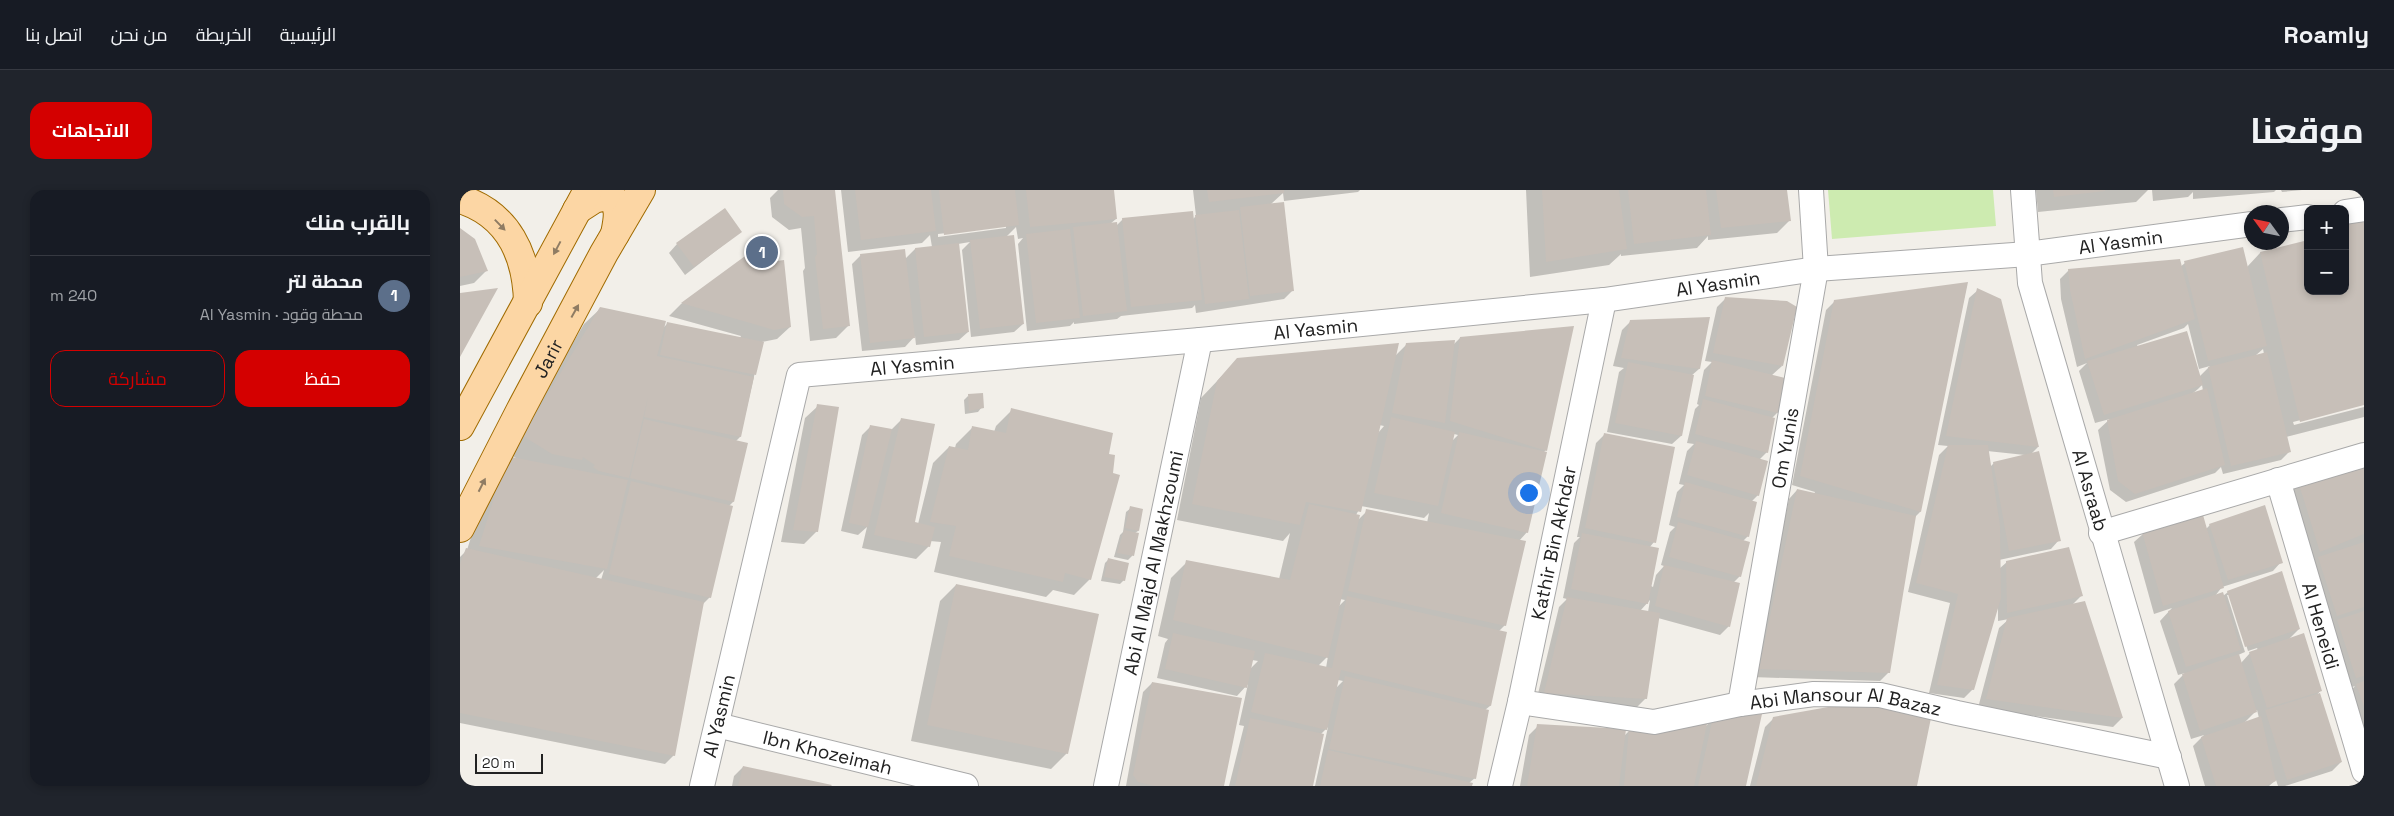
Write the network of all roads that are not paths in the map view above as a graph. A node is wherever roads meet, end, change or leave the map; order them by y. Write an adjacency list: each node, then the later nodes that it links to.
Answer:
1 (485, 190): 5 (main road)
2 (640, 190): 13 (main road, Jarir)
3 (1811, 190): 15 (street, Om Yunis)
4 (2023, 190): 14 (street, Al Asraab)
5 (460, 193)
6 (460, 198): 17 (main road, one-way to 17)
7 (583, 200): 13 (main road); 17 (main road, one-way to 17)
8 (2364, 209): 9 (street)
9 (2349, 211)
10 (2304, 217): 11 (street)
11 (2289, 219)
12 (2244, 225): 14 (street, Al Yasmin)
13 (614, 235): 22 (main road, Jarir, one-way to 13)
14 (2028, 254): 15 (street, Al Yasmin); 23 (street, Al Asraab)
15 (1816, 268): 16 (street, Al Yasmin); 25 (street, Om Yunis)
16 (1604, 300): 18 (street, Al Yasmin); 24 (street, Kathir Bin Akhdar)
17 (528, 303): 19 (main road)
18 (1200, 340): 26 (street, Al Yasmin); 32 (street, Abi Al Majd Al Makhzoumi)
19 (463, 414)
20 (2364, 455): 21 (street)
21 (2278, 480): 23 (street); 28 (street, Al Heneidi)
22 (460, 528)
23 (2102, 533): 27 (street, Al Asraab)
24 (1520, 702): 25 (street, Abi Mansour Al Bazaz); 33 (street, Kathir Bin Akhdar)
25 (1740, 704): 27 (street, Abi Mansour Al Bazaz)
26 (717, 725): 30 (street, Al Yasmin); 31 (street, Ibn Khozeimah)
27 (2169, 757): 34 (street, Al Asraab)
28 (2364, 771)
29 (2364, 783): 35 (street)
30 (702, 786)
31 (966, 786)
32 (1106, 786)
33 (1500, 786)
34 (2177, 786)
35 (2354, 786)

